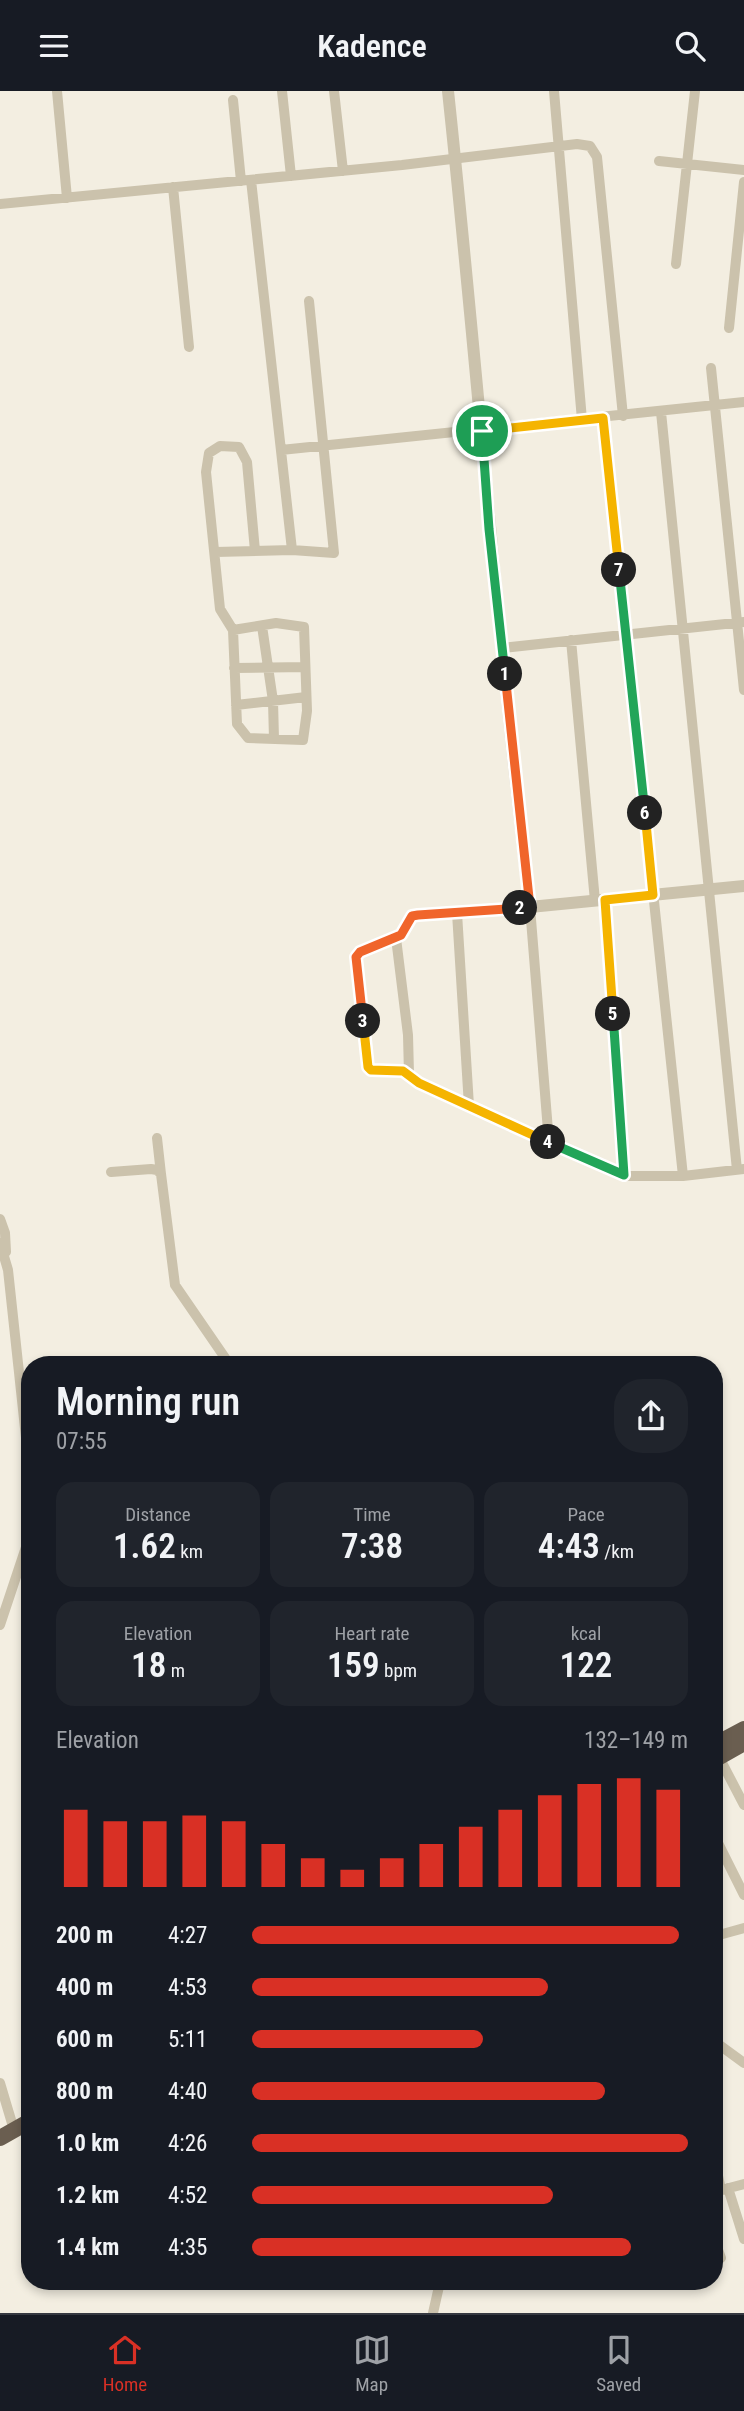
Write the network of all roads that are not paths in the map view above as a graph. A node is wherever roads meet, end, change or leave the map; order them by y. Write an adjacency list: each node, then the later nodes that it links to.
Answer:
1 (57, 91): 18 (street)
2 (282, 91): 14 (street)
3 (334, 91): 13 (street)
4 (448, 91): 9 (street)
5 (554, 91): 8 (street)
6 (695, 91): 11 (street)
7 (233, 100): 15 (street)
8 (559, 146): 9 (street); 28 (street); 30 (street)
9 (456, 158): 13 (street); 31 (street)
10 (659, 161): 11 (street)
11 (687, 164): 12 (street); 20 (street)
12 (744, 170)
13 (343, 171): 14 (street)
14 (291, 176): 15 (street)
15 (246, 180): 17 (street); 33 (street)
16 (744, 182): 22 (street)
17 (173, 187): 18 (street); 23 (street)
18 (67, 198): 19 (street)
19 (0, 204)
20 (676, 264)
21 (309, 301): 32 (street)
22 (729, 328)
23 (189, 347)
24 (710, 368): 26 (street)
25 (744, 402): 26 (street)
26 (715, 407): 27 (street); 37 (street)
27 (661, 412): 28 (street); 39 (street)
28 (623, 416): 29 (street)
29 (603, 418): 30 (street); 41 (street)
30 (582, 420): 31 (street)
31 (482, 431): 32 (street); 43 (street)
32 (325, 446): 33 (street); 34 (street)
33 (281, 450): 34 (street)
34 (292, 550): 35 (street)
35 (255, 551): 36 (street); 36 (street)
36 (216, 552): 40 (street)
37 (740, 622): 39 (street); 47 (street)
38 (262, 626): 40 (street); 44 (street); 45 (street)
39 (682, 629): 41 (street); 53 (street)
40 (233, 631): 46 (street)
41 (626, 635): 42 (street); 54 (street)
42 (571, 641): 43 (street); 55 (street)
43 (502, 648): 56 (street)
44 (269, 667): 45 (street); 46 (street); 49 (street)
45 (305, 667): 48 (street)
46 (234, 668): 50 (street)
47 (744, 690)
48 (306, 697): 49 (street); 51 (street)
49 (273, 701): 50 (street); 51 (street)
50 (236, 705): 51 (street)
51 (274, 739)
52 (744, 886): 53 (street)
53 (708, 889): 54 (street); 63 (street)
54 (653, 895): 55 (street); 67 (street)
55 (600, 900): 56 (street); 66 (street)
56 (530, 907): 57 (street); 62 (street)
57 (457, 913): 58 (street); 60 (street)
58 (396, 937): 59 (street); 59 (street)
59 (409, 1074): 60 (street)
60 (468, 1106): 62 (street)
61 (157, 1138): 65 (street)
62 (549, 1143): 66 (street)
63 (741, 1170): 67 (street)
64 (111, 1172): 65 (street)
65 (161, 1174): 71 (street)
66 (624, 1175): 67 (street)
67 (683, 1176)
68 (0, 1219): 70 (street)
69 (0, 1243): 70 (street)
70 (8, 1270): 72 (street)
71 (224, 1356)
72 (21, 1391)
73 (21, 1565): 74 (street)
74 (19, 1572): 75 (street); 76 (street)
75 (0, 1602)
76 (0, 1625)
77 (744, 1729): 79 (highway)
78 (744, 1743): 80 (highway)
79 (723, 1744)
80 (723, 1748)
81 (723, 1765): 82 (street)
82 (744, 1805)
83 (723, 1853): 84 (street)
84 (744, 1895)
85 (744, 1928): 86 (street)
86 (723, 1934)
87 (723, 2048): 88 (street)
88 (744, 2063)
89 (0, 2083): 90 (street)
90 (15, 2134): 91 (highway)
91 (0, 2151)
92 (744, 2184): 93 (street)
93 (723, 2189)
94 (723, 2194): 95 (street)
95 (744, 2239)
96 (438, 2290): 97 (street)
97 (433, 2313)

